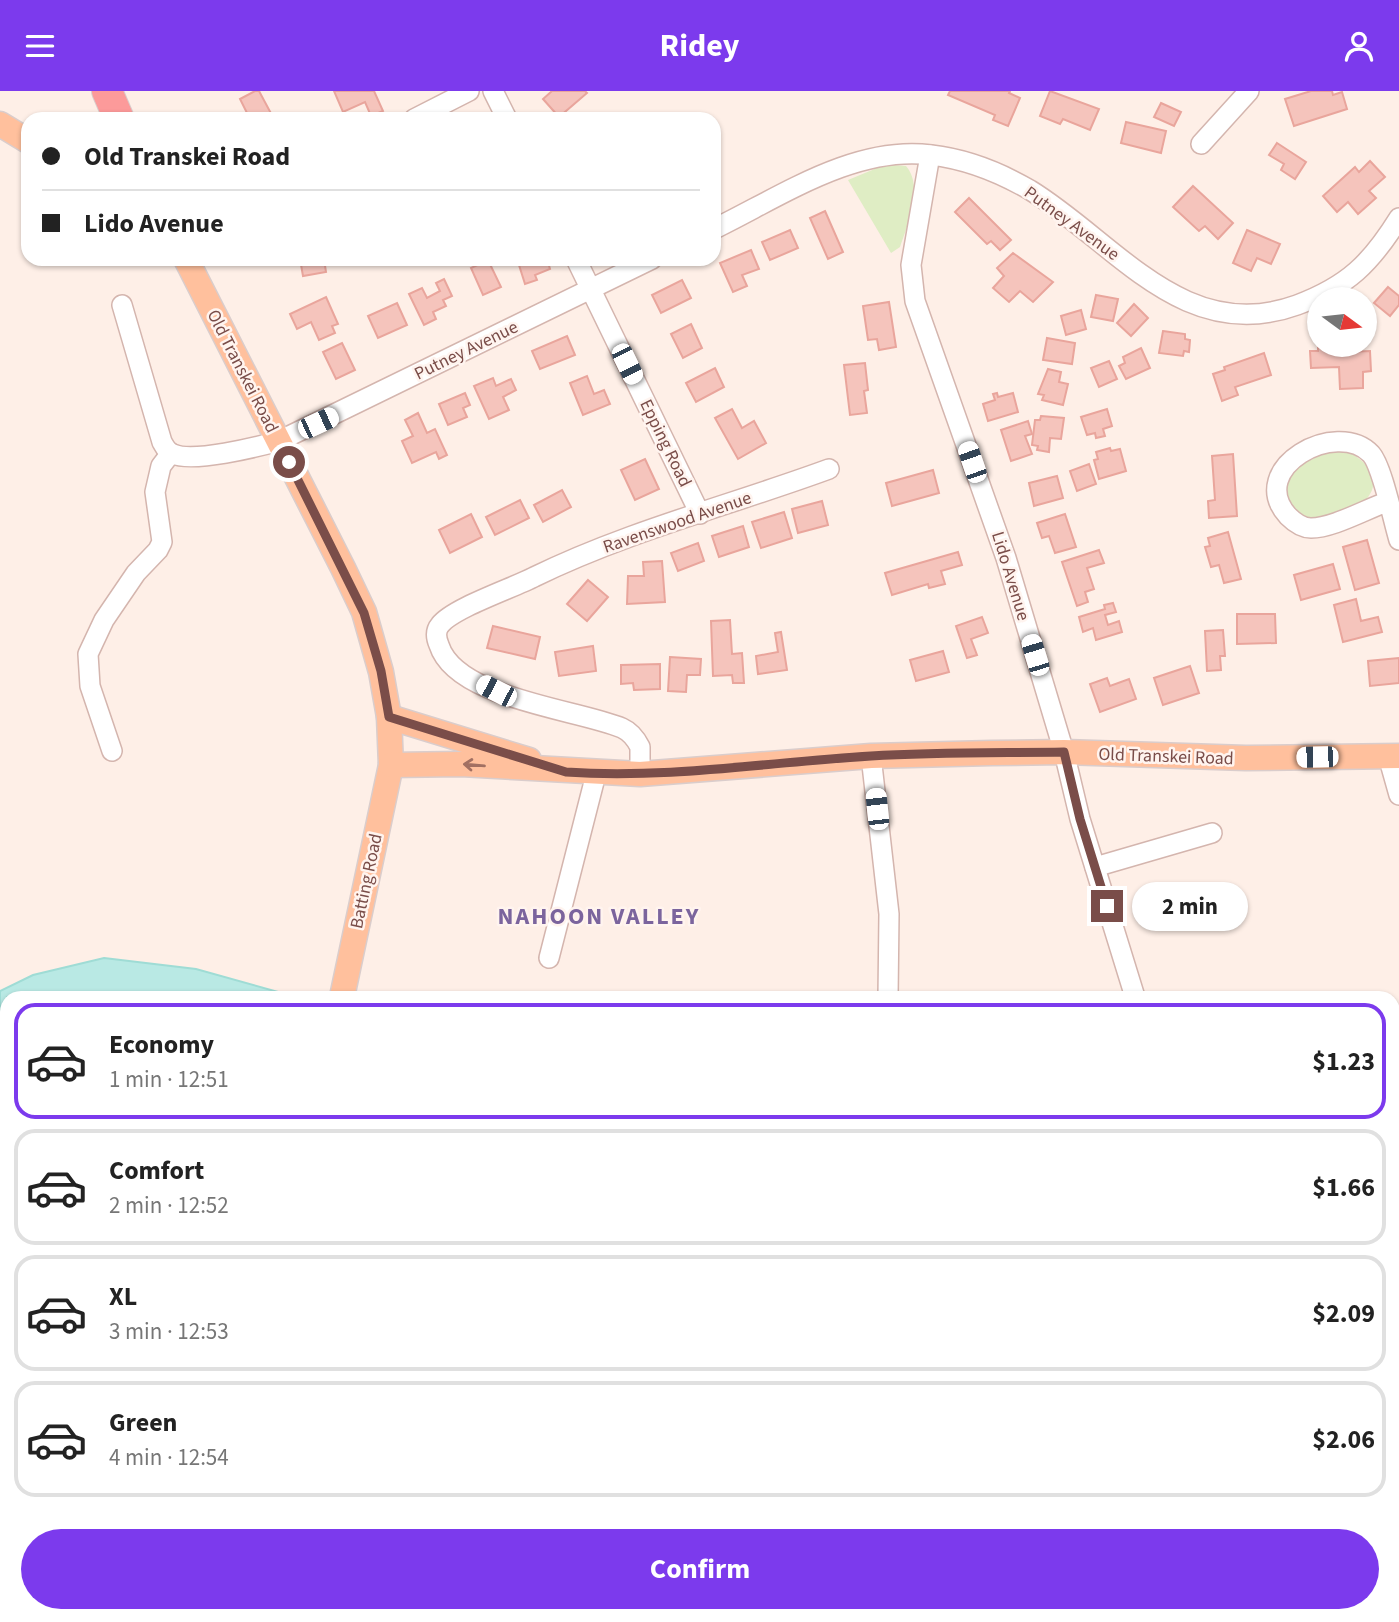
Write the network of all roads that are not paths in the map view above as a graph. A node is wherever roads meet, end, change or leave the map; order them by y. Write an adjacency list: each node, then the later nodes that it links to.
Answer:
1 (470, 91): 4 (street)
2 (493, 91): 5 (street)
3 (1249, 91): 8 (street)
4 (428, 112)
5 (504, 112)
6 (0, 124): 7 (main road)
7 (21, 136)
8 (1201, 144)
9 (930, 155): 10 (street, Putney Avenue); 11 (street, Putney Avenue); 25 (street, Lido Avenue)
10 (1399, 218)
11 (721, 226)
12 (190, 266): 17 (main road, Old Transkei Road)
13 (580, 266): 15 (street, Epping Road)
14 (639, 266): 15 (street, Putney Avenue)
15 (591, 289): 17 (street, Putney Avenue); 21 (street, Epping Road)
16 (122, 305): 18 (street)
17 (279, 441): 18 (street, Putney Avenue); 23 (main road, Old Transkei Road)
18 (171, 453): 24 (street)
19 (829, 469): 21 (street, Ravenswood Avenue)
20 (1387, 502): 20 (street); 22 (street)
21 (700, 513): 31 (street, Ravenswood Avenue)
22 (1399, 540)
23 (389, 717): 28 (main road, Old Transkei Road); 29 (main road, Old Transkei Road)
24 (112, 751)
25 (1064, 752): 26 (main road, Old Transkei Road); 27 (main road, Old Transkei Road); 34 (street, Lido Avenue)
26 (871, 756): 31 (main road, Old Transkei Road); 37 (street)
27 (1393, 756): 32 (street)
28 (391, 765): 29 (main road, Old Transkei Road, one-way to 28); 36 (main road, Batting Road)
29 (566, 772): 30 (main road, Old Transkei Road)
30 (596, 774): 31 (main road, Old Transkei Road); 35 (street)
31 (640, 775)
32 (1399, 796)
33 (1212, 833): 34 (street)
34 (1095, 867): 38 (street, Lido Avenue)
35 (549, 958)
36 (343, 991)
37 (888, 991)
38 (1133, 991)

